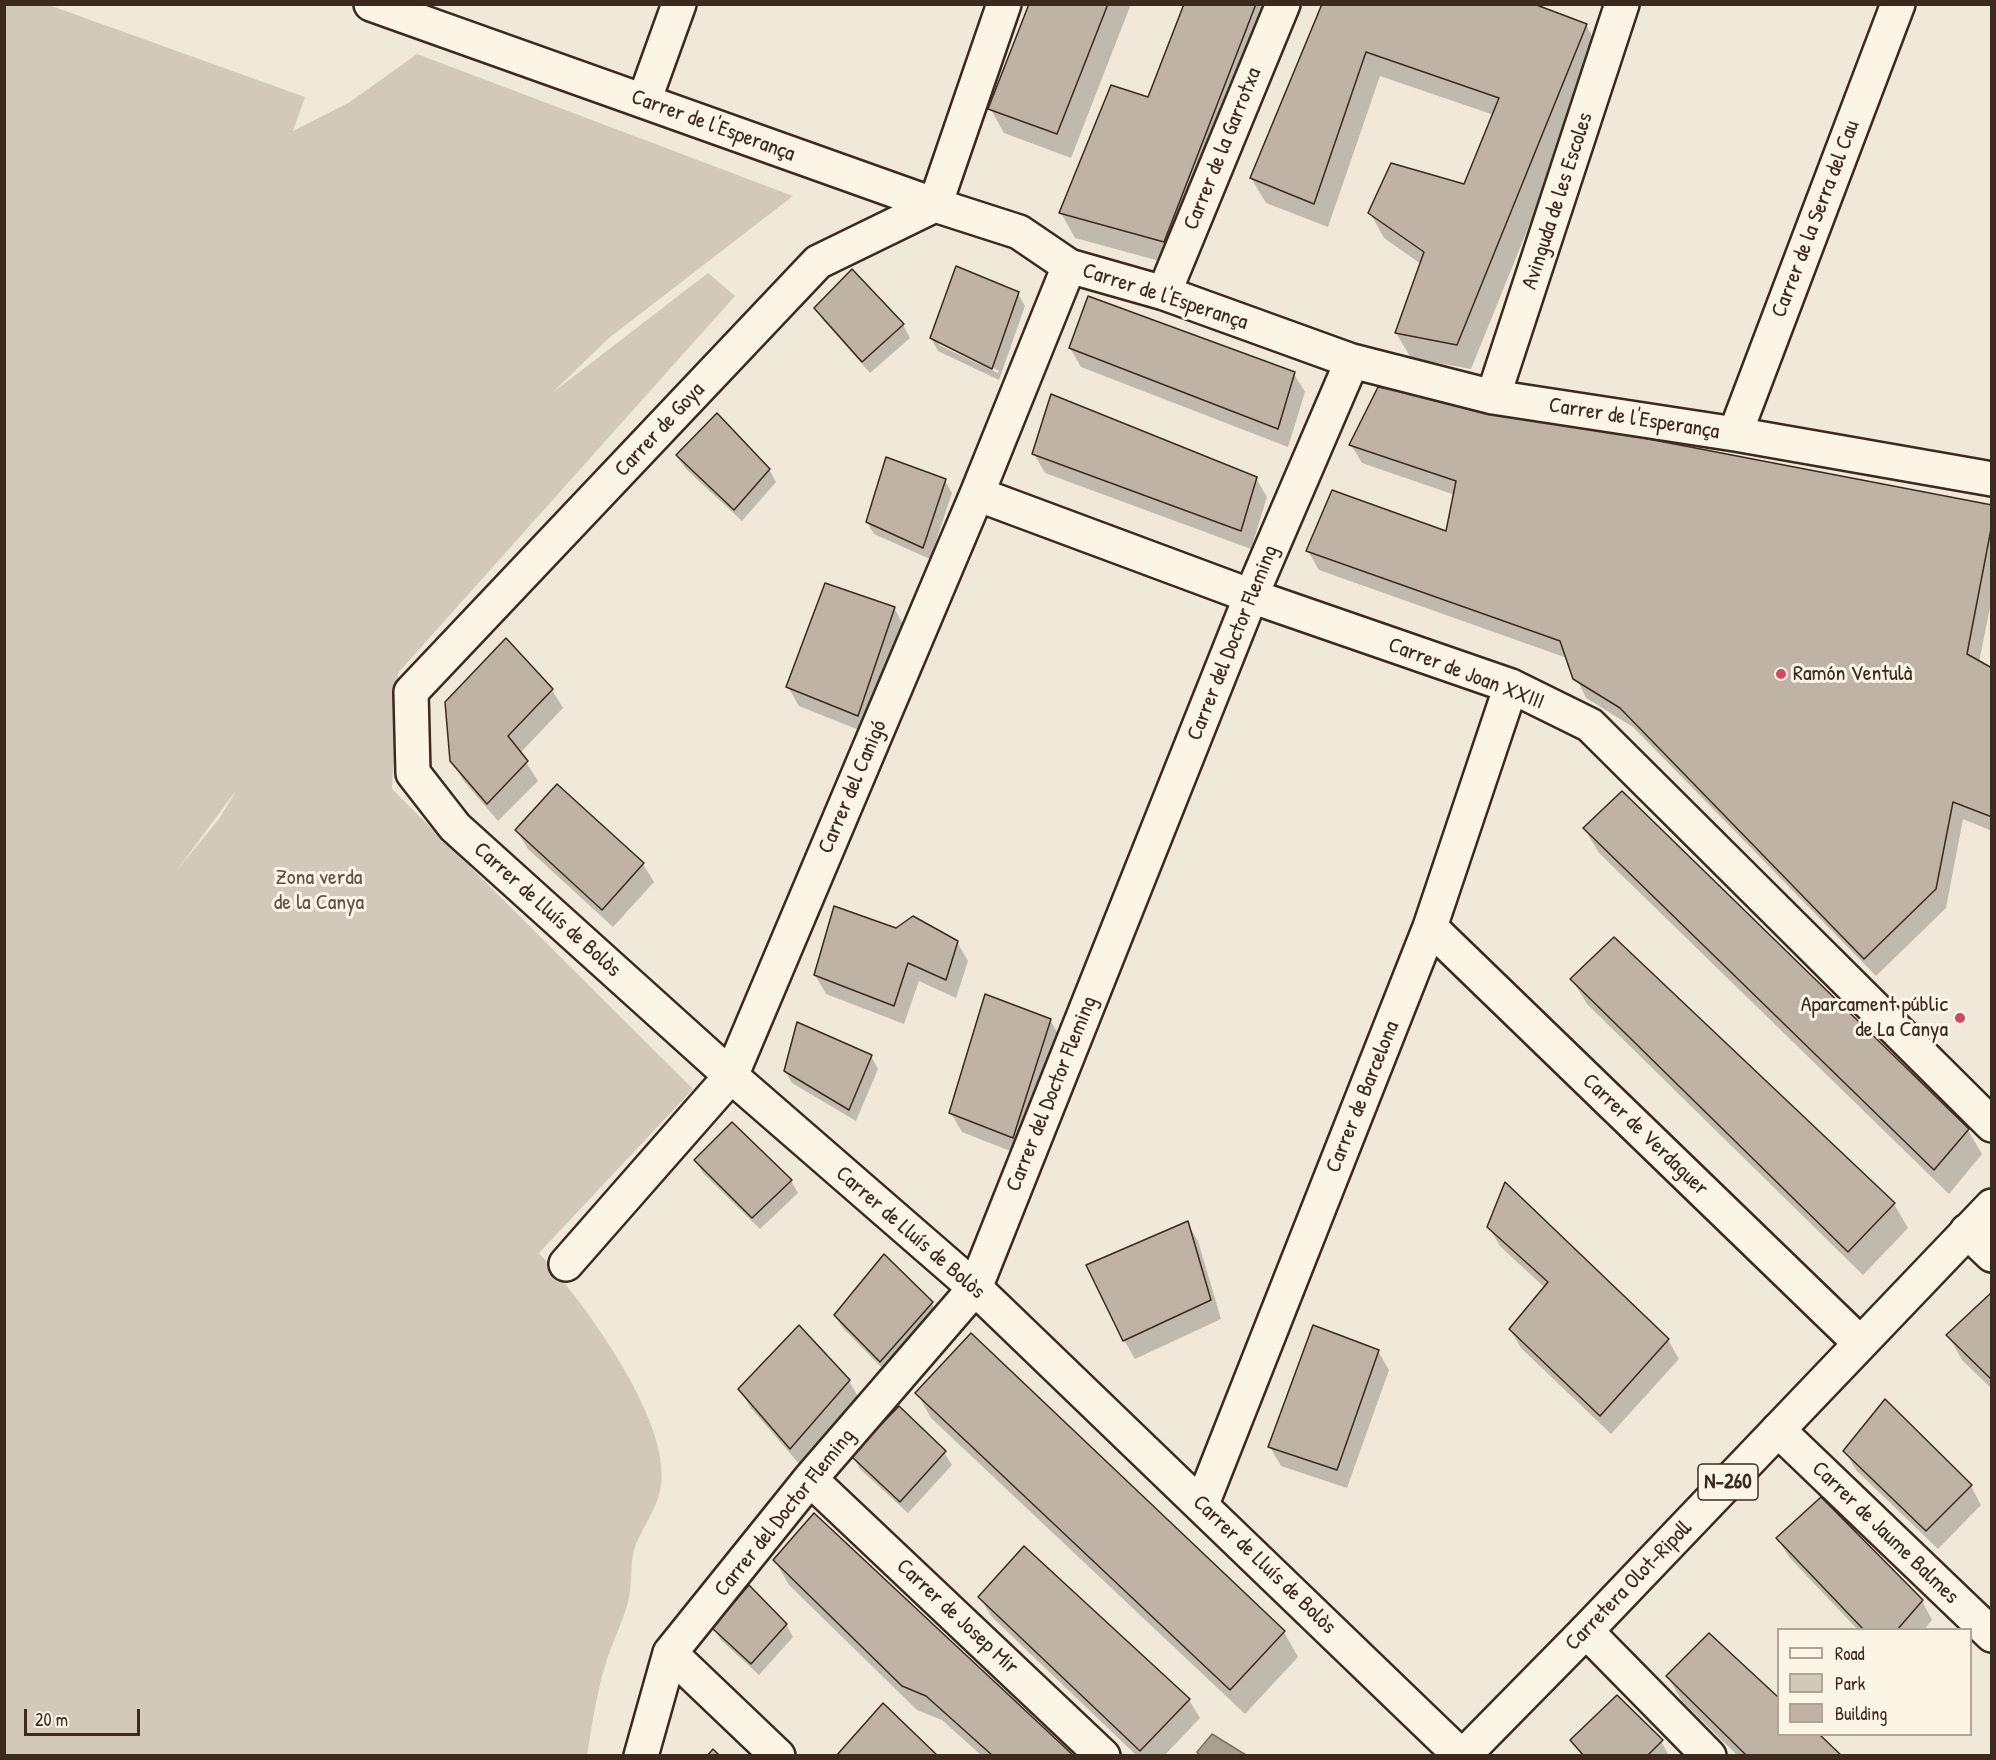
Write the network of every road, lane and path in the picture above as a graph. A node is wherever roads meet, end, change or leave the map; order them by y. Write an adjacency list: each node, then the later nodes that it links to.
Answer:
1 (371, 4): 7 (street, Carrer de l'Esperança)
2 (679, 4): 7 (street)
3 (1004, 4): 8 (street)
4 (1283, 4): 10 (street, Carrer de la Garrotxa)
5 (1898, 4): 13 (street, Carrer de la Serra del Cau)
6 (1618, 6): 12 (street, Avinguda de les Escoles)
7 (644, 101): 8 (street, Carrer de l'Esperança)
8 (935, 205): 9 (street, Carrer de l'Esperança); 18 (street, Carrer de Goya)
9 (1069, 266): 10 (street, Carrer de l'Esperança); 15 (street, Carrer del Canigó)
10 (1164, 293): 11 (street, Carrer de l'Esperança)
11 (1352, 361): 12 (street, Carrer de l'Esperança); 16 (street, Carrer del Doctor Fleming)
12 (1493, 397): 13 (street, Carrer de l'Esperança)
13 (1735, 434): 14 (street, Carrer de l'Esperança)
14 (1992, 479)
15 (977, 494): 16 (street, Carrer de Joan XXIII); 20 (street, Carrer del Canigó)
16 (1251, 596): 17 (street, Carrer de Joan XXIII); 26 (street, Carrer del Doctor Fleming)
17 (1511, 686): 19 (street, Carrer de Barcelona); 21 (street, Carrer de Joan XXIII)
18 (411, 692): 20 (street, Carrer de Lluís de Bolòs)
19 (1430, 927): 27 (street, Carrer de Verdaguer); 30 (street, Carrer de Barcelona)
20 (730, 1077): 25 (street, Carrer del Canigó); 26 (street, Carrer de Lluís de Bolòs)
21 (1992, 1125)
22 (1992, 1206): 23 (street, Carretera Olot-Ripoll / N-260)
23 (1967, 1231): 24 (street); 27 (street, Carretera Olot-Ripoll / N-260)
24 (1992, 1255)
25 (566, 1264)
26 (975, 1288): 29 (street, Carrer del Doctor Fleming); 30 (street, Carrer de Lluís de Bolòs)
27 (1860, 1343): 28 (street, Carretera Olot-Ripoll / N-260)
28 (1778, 1430): 31 (street, Carretera Olot-Ripoll / N-260); 32 (street, Carrer de Jaume Balmes)
29 (810, 1479): 33 (street, Carrer del Doctor Fleming); 36 (street, Carrer de Josep Mir)
30 (1202, 1504): 37 (street, Carrer de Lluís de Bolòs)
31 (1586, 1631): 37 (street, Carretera Olot-Ripoll / N-260); 38 (street)
32 (1992, 1635)
33 (670, 1653): 34 (street, Carrer del Doctor Fleming); 35 (street)
34 (641, 1755)
35 (778, 1755)
36 (1103, 1755)
37 (1462, 1755)
38 (1709, 1755)

